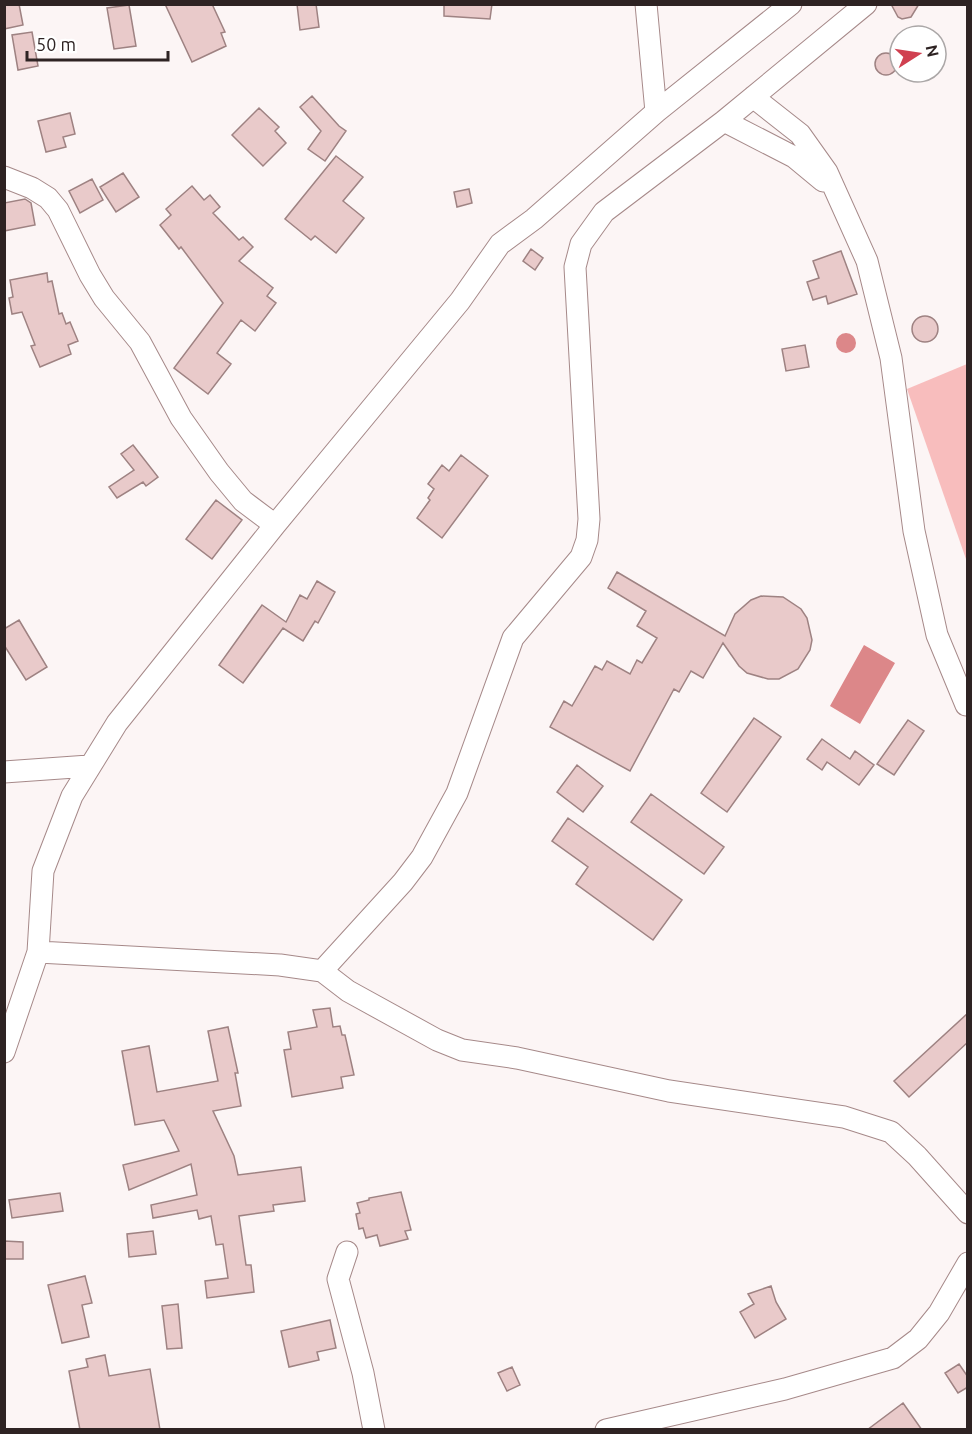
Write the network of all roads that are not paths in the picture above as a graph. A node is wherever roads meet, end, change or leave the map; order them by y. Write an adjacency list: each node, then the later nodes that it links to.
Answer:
1 (646, 4): 5 (street)
2 (790, 4): 5 (street)
3 (866, 4): 4 (street)
4 (753, 97): 6 (street); 8 (street)
5 (656, 112): 9 (street)
6 (724, 120): 8 (street); 14 (street)
7 (4, 177): 9 (street)
8 (839, 195): 10 (street)
9 (275, 525): 11 (street)
10 (966, 705)
11 (89, 766): 12 (street); 13 (street)
12 (4, 772)
13 (38, 952): 14 (street); 15 (street)
14 (322, 971): 16 (street)
15 (4, 1052)
16 (968, 1213)
17 (347, 1252): 19 (street)
18 (968, 1263): 20 (street)
19 (374, 1430)
20 (606, 1430)

